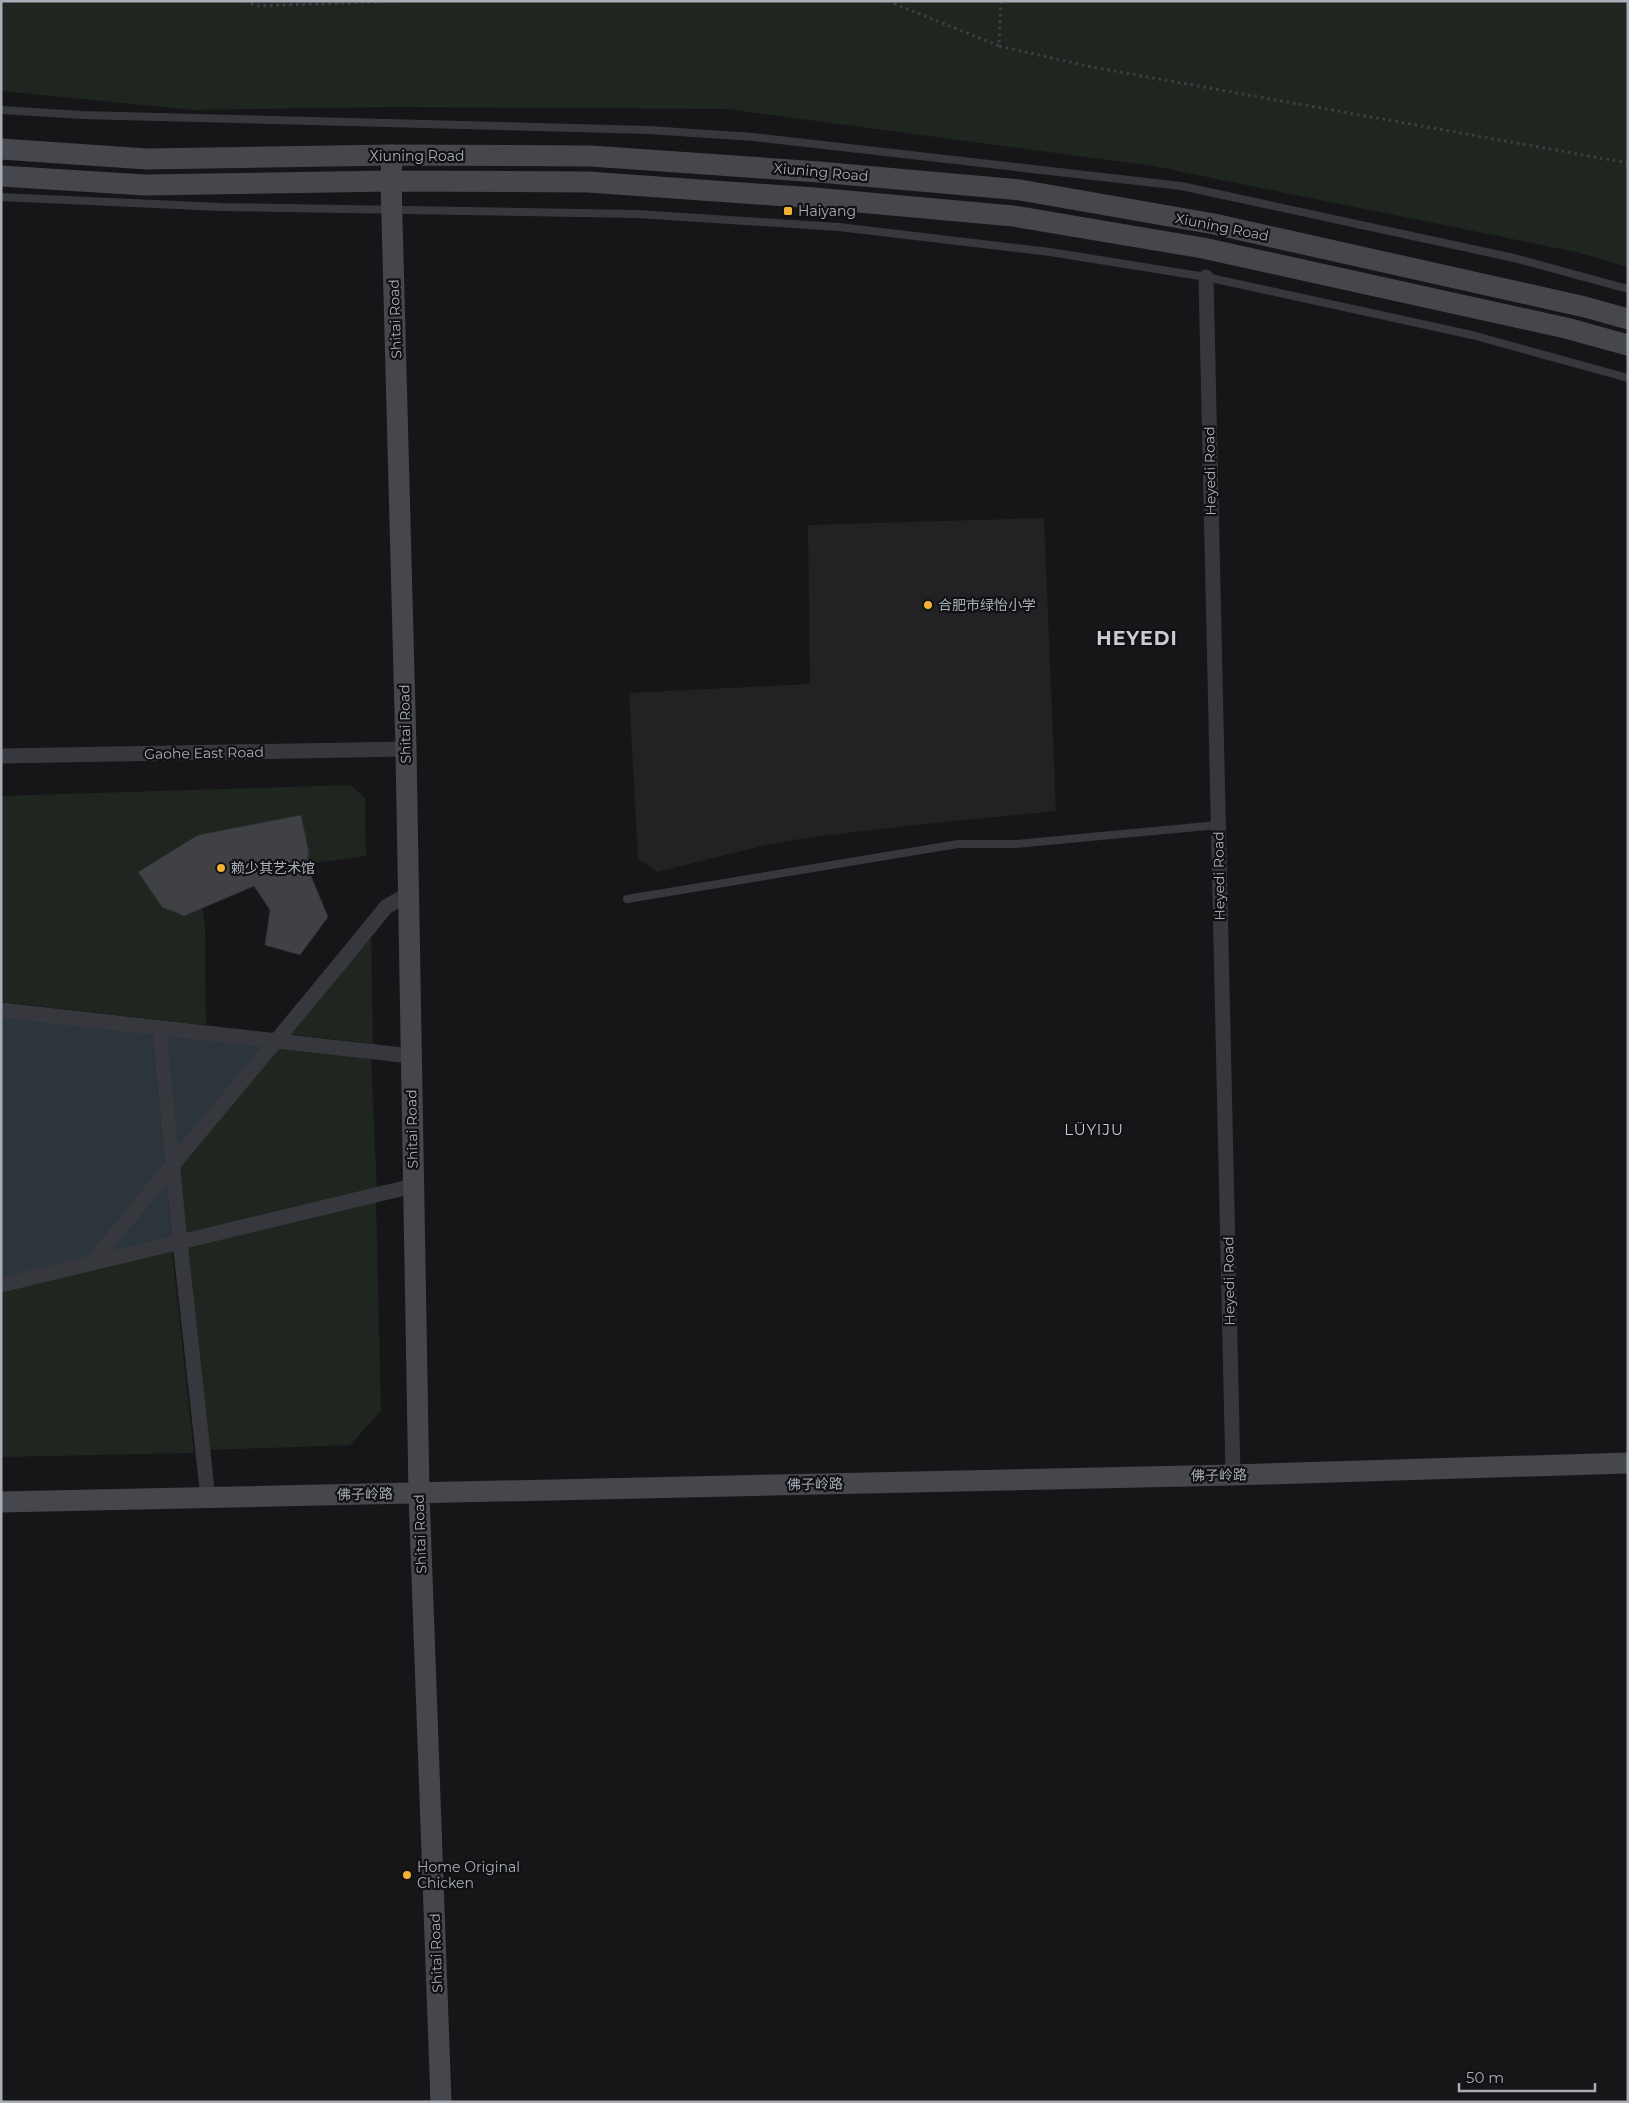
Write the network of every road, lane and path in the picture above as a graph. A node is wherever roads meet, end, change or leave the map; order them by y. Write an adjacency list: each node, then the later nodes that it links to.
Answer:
1 (245, 1): 2 (path)
2 (398, 1)
3 (888, 1): 5 (path)
4 (1001, 1): 5 (path)
5 (999, 46): 9 (path)
6 (1, 110): 15 (lane)
7 (1, 149): 8 (street, Xiuning Road)
8 (392, 155): 11 (street, Shitai Road); 16 (street, Xiuning Road)
9 (1628, 162)
10 (1, 176): 11 (street, Xiuning Road)
11 (391, 182): 13 (street, Shitai Road); 17 (street, Xiuning Road)
12 (1, 197): 13 (lane)
13 (392, 210): 14 (lane); 19 (street, Shitai Road)
14 (1206, 278): 18 (lane); 21 (street, Heyedi Road)
15 (1628, 289)
16 (1628, 319)
17 (1628, 345)
18 (1628, 378)
19 (406, 749): 20 (street, Gaohe East Road); 22 (street, Shitai Road)
20 (1, 756)
21 (1218, 825): 23 (lane); 34 (street, Heyedi Road)
22 (408, 894): 26 (street); 27 (street, Shitai Road)
23 (626, 899)
24 (1, 1010): 25 (street)
25 (159, 1028): 26 (street); 28 (street)
26 (278, 1041): 27 (street); 28 (street)
27 (411, 1056): 29 (street, Shitai Road)
28 (172, 1164): 30 (street); 31 (street)
29 (414, 1186): 30 (street); 35 (street, Shitai Road)
30 (180, 1242): 31 (street); 36 (street)
31 (92, 1263): 32 (street)
32 (1, 1284)
33 (1628, 1463): 34 (street, 佛子岭路)
34 (1233, 1475): 35 (street, 佛子岭路)
35 (419, 1493): 36 (street, 佛子岭路); 38 (street, Shitai Road)
36 (208, 1498): 37 (street, 佛子岭路)
37 (1, 1502)
38 (441, 2102)

